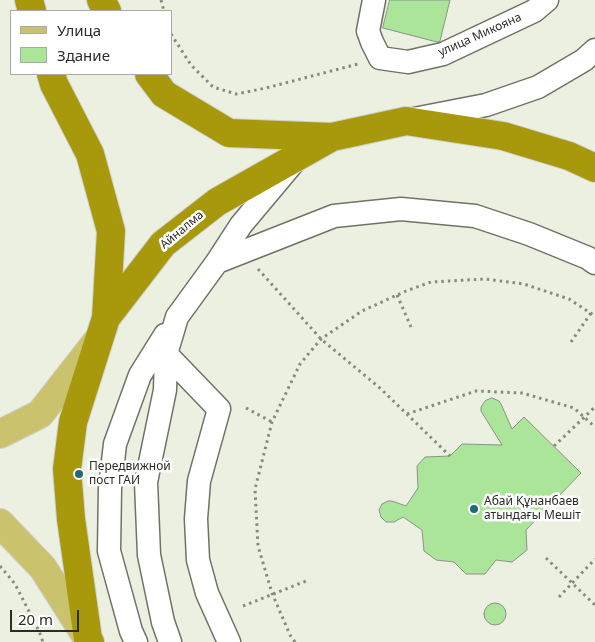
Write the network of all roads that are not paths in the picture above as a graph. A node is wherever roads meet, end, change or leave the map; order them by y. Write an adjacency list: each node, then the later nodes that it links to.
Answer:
1 (374, 0): 2 (street, улица Микояна)
2 (547, 0)
3 (595, 50): 6 (street)
4 (51, 75): 13 (highway)
5 (150, 75): 7 (highway)
6 (406, 121): 7 (highway, Айналма); 9 (highway, Айналма)
7 (332, 137): 8 (highway, Айналма)
8 (299, 156): 10 (street); 13 (highway, Айналма)
9 (595, 168)
10 (217, 262): 11 (street); 12 (street)
11 (595, 262)
12 (177, 317): 14 (street); 18 (street)
13 (102, 329): 15 (main road); 17 (highway, Айналма)
14 (166, 354): 19 (street); 20 (street)
15 (0, 434)
16 (0, 523): 17 (main road)
17 (89, 640)
18 (136, 642)
19 (170, 642)
20 (229, 642)

